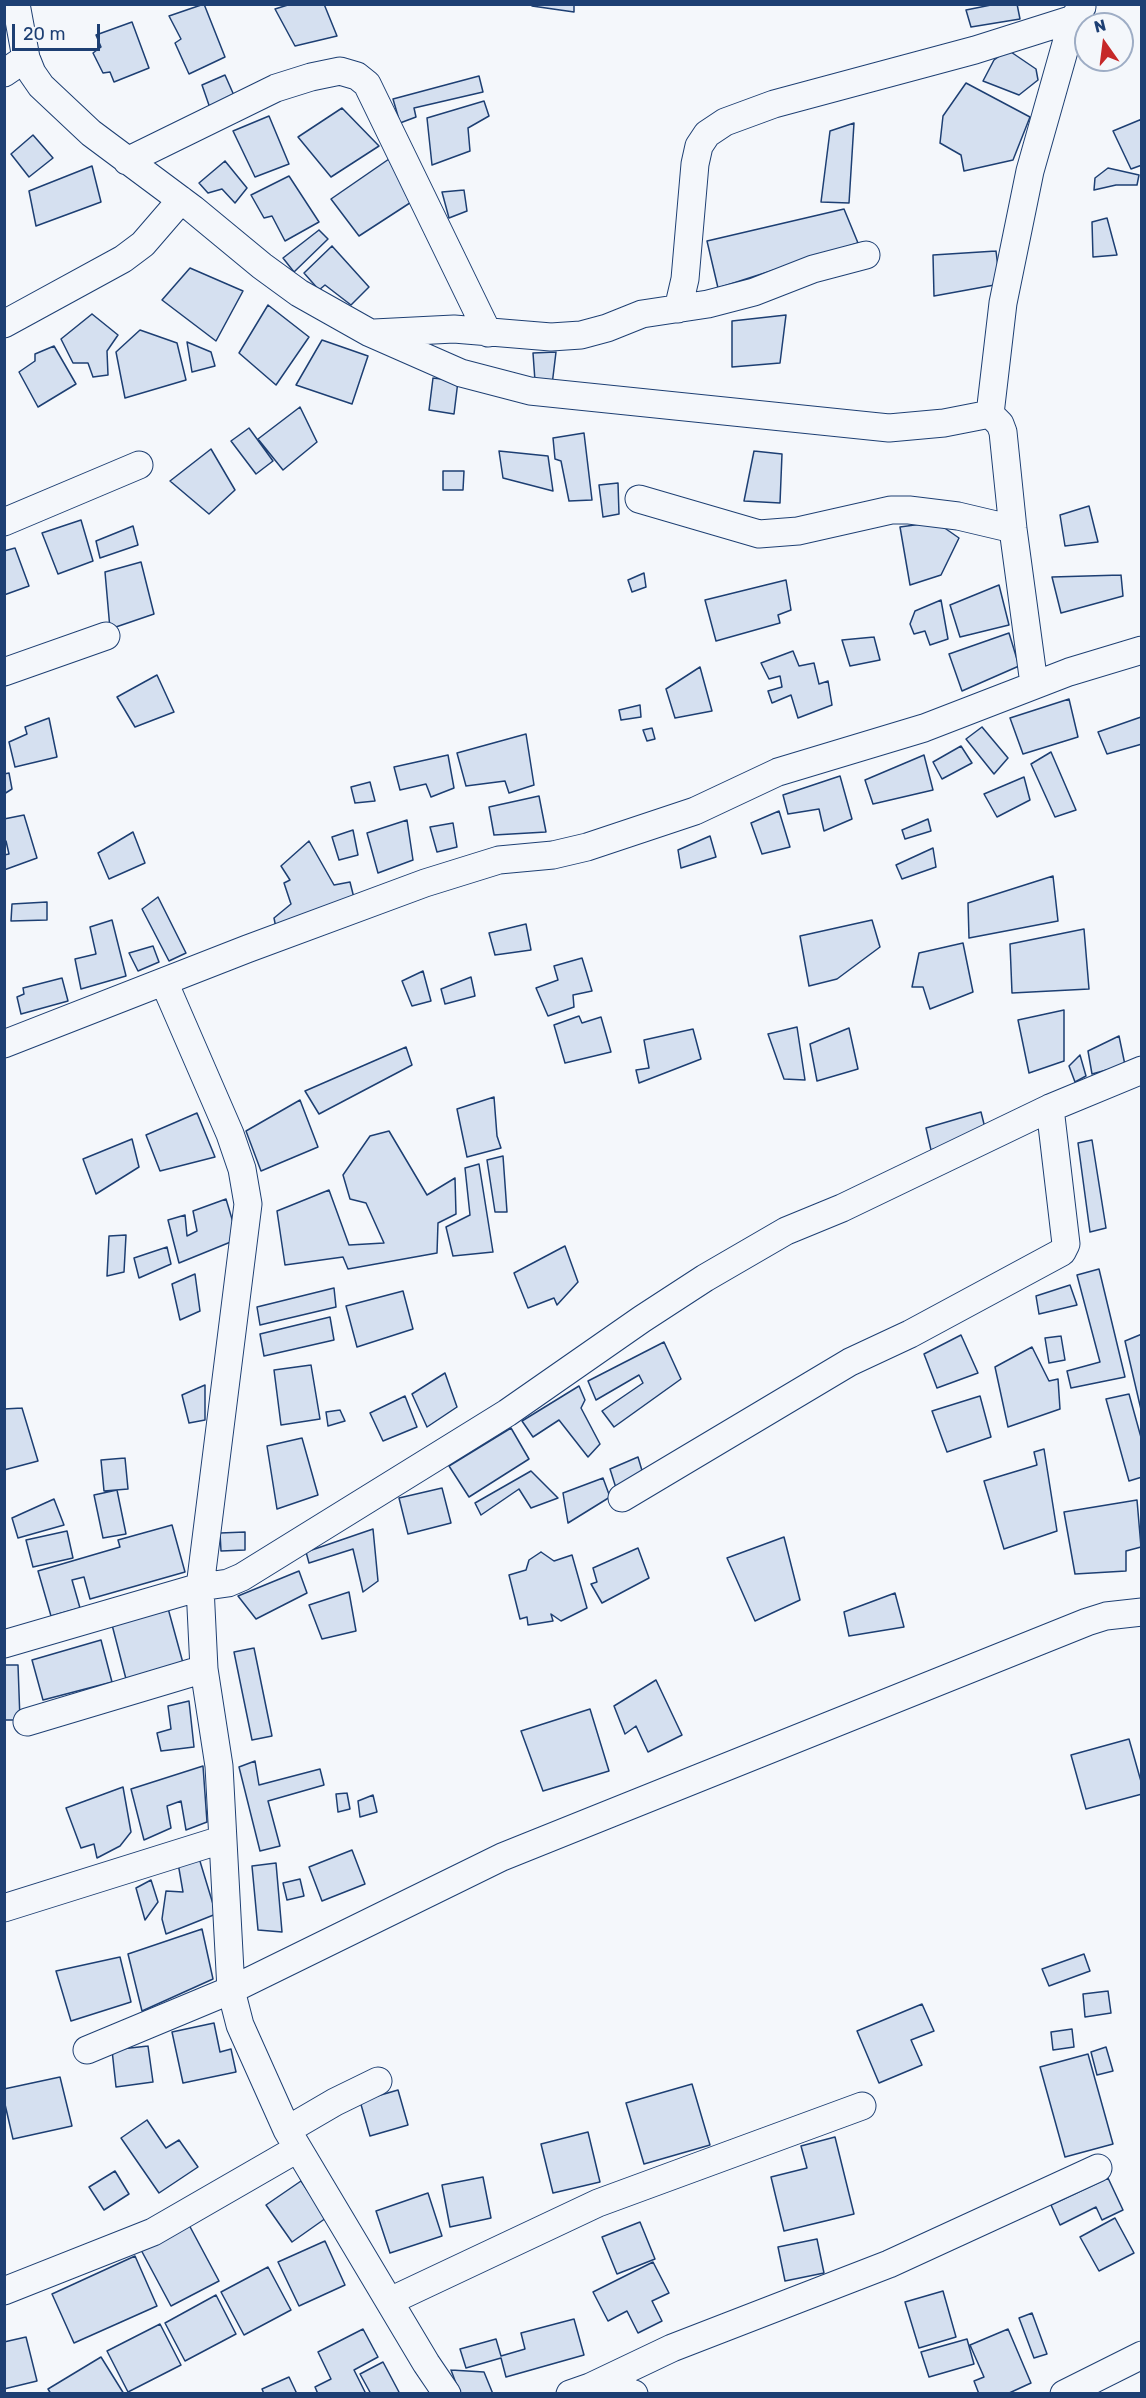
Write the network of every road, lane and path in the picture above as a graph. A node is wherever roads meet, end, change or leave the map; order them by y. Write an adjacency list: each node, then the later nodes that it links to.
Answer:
1 (16, 4): 4 (street)
2 (1074, 13): 8 (street)
3 (1074, 25): 12 (street)
4 (15, 66): 5 (street)
5 (127, 160): 6 (street); 11 (street)
6 (181, 200): 9 (street); 10 (street)
7 (866, 255): 8 (street)
8 (678, 309): 11 (street)
9 (4, 324)
10 (370, 333): 11 (street); 12 (street)
11 (488, 333)
12 (990, 414): 16 (street)
13 (138, 465): 15 (street)
14 (639, 499): 16 (street)
15 (4, 522)
16 (1013, 529): 20 (street)
17 (106, 636): 19 (street)
18 (1142, 650): 20 (street)
19 (4, 672)
20 (1034, 684): 21 (street)
21 (164, 982): 22 (street); 26 (street)
22 (4, 1044)
23 (1142, 1070): 24 (street)
24 (1050, 1108): 25 (street); 26 (street)
25 (622, 1498)
26 (200, 1587): 28 (street); 29 (street)
27 (1142, 1612): 33 (street)
28 (4, 1644)
29 (204, 1669): 30 (street); 31 (street)
30 (27, 1722)
31 (221, 1840): 32 (street); 33 (street)
32 (4, 1908)
33 (231, 1990): 34 (street); 37 (street)
34 (87, 2050)
35 (378, 2081): 37 (street)
36 (862, 2106): 40 (street)
37 (292, 2140): 39 (street); 40 (street)
38 (1098, 2168): 42 (street)
39 (4, 2291)
40 (390, 2301): 43 (street)
41 (1142, 2355): 45 (street)
42 (580, 2390): 44 (street)
43 (447, 2394)
44 (634, 2394)
45 (1064, 2394)

